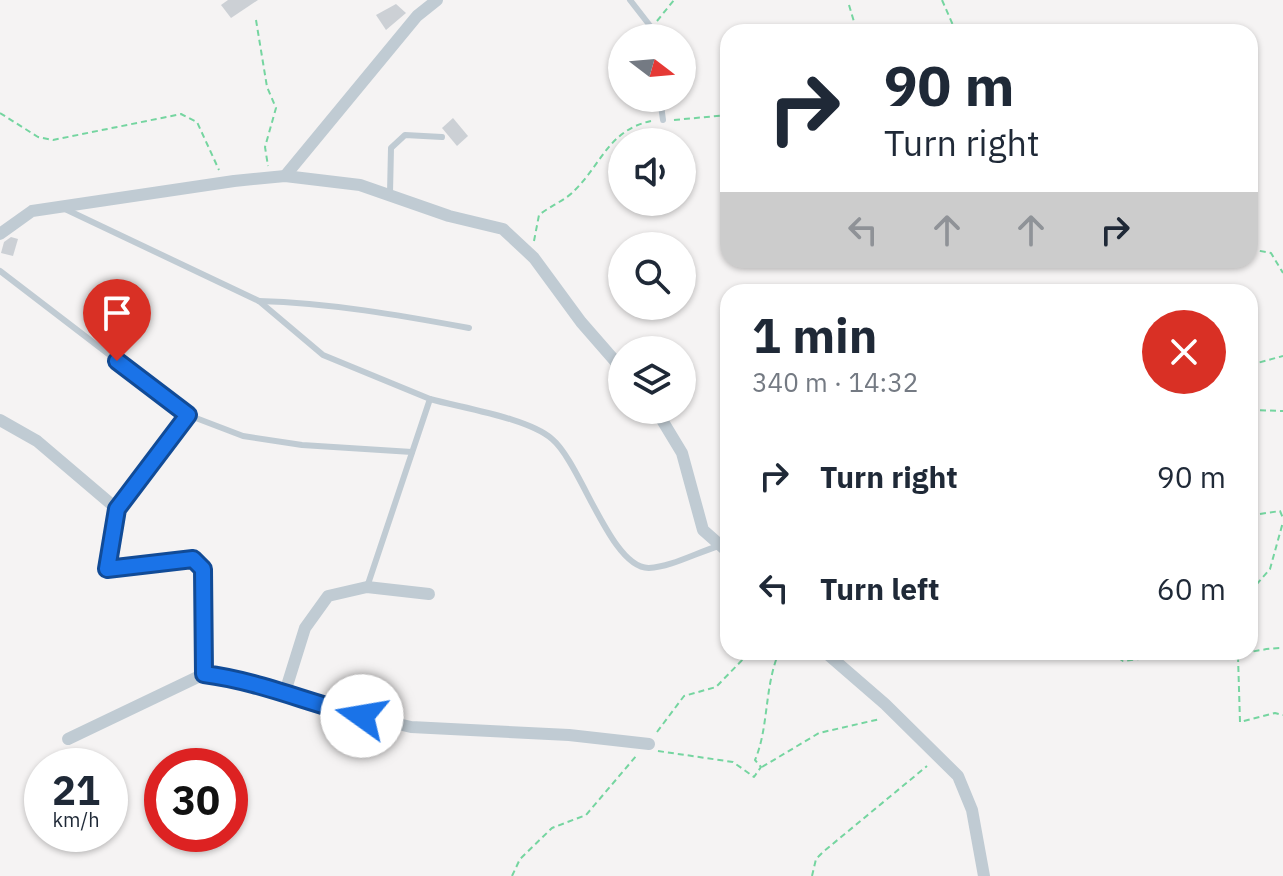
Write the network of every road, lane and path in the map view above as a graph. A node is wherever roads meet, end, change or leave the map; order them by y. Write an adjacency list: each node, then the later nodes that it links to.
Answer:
1 (437, 0): 16 (street)
2 (630, 0): 7 (lane)
3 (674, 0): 8 (path)
4 (942, 0): 10 (path)
5 (849, 5): 9 (path)
6 (256, 20): 17 (path)
7 (649, 24)
8 (654, 24)
9 (855, 24)
10 (952, 24)
11 (662, 112): 14 (lane)
12 (0, 113): 18 (path)
13 (720, 116): 14 (path)
14 (663, 120): 23 (path)
15 (442, 137): 19 (lane)
16 (285, 176): 17 (street); 19 (street)
17 (270, 177): 18 (street)
18 (225, 183): 20 (street)
19 (390, 193): 23 (street)
20 (61, 208): 21 (street); 26 (lane)
21 (0, 234)
22 (1258, 251): 25 (path)
23 (534, 258): 28 (street)
24 (0, 271): 34 (lane)
25 (1283, 273)
26 (259, 301): 27 (lane); 31 (lane)
27 (469, 328)
28 (608, 353)
29 (1283, 356): 30 (path)
30 (1258, 363)
31 (430, 399): 37 (lane); 42 (lane)
32 (1258, 410): 33 (path)
33 (1283, 411)
34 (188, 415): 37 (lane); 38 (lane)
35 (0, 420): 38 (street)
36 (664, 424): 41 (street)
37 (412, 452): 44 (lane)
38 (117, 509): 52 (street)
39 (1260, 514): 40 (path)
40 (1283, 520): 43 (path)
41 (720, 545)
42 (720, 550)
43 (1258, 583)
44 (367, 587): 45 (street); 53 (street)
45 (429, 594)
46 (1283, 648): 47 (path)
47 (1258, 650)
48 (742, 660): 57 (path)
49 (777, 660): 60 (path)
50 (834, 660): 55 (street)
51 (1238, 660): 54 (path)
52 (204, 674): 53 (street); 56 (street)
53 (285, 692): 57 (street)
54 (1283, 715)
55 (901, 720): 59 (street); 60 (path)
56 (68, 739)
57 (649, 750): 58 (path); 58 (path); 60 (path)
58 (635, 757): 61 (path)
59 (943, 759): 62 (path); 63 (street)
60 (761, 767)
61 (512, 876)
62 (812, 876)
63 (984, 876)

